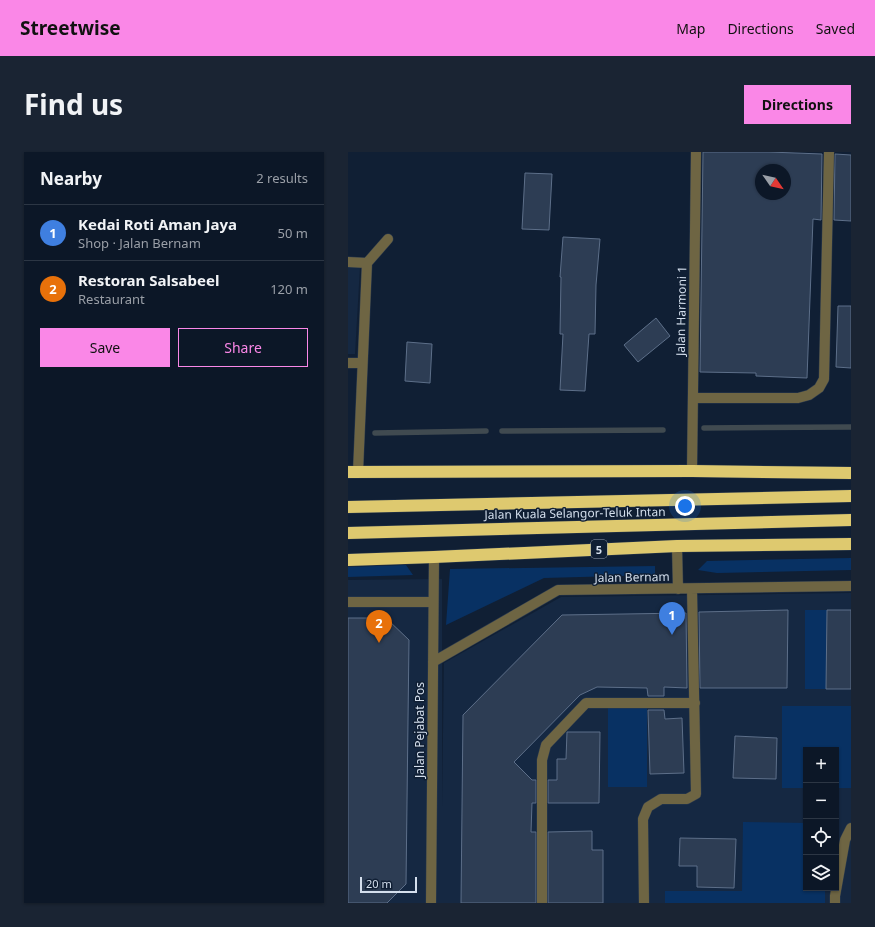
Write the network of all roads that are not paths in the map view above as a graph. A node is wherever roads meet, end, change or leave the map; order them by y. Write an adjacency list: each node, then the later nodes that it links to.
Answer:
1 (696, 152): 8 (street, Jalan Harmoni 1)
2 (829, 152): 8 (street)
3 (388, 239): 5 (street)
4 (348, 262): 5 (street)
5 (367, 263): 7 (street)
6 (348, 363): 7 (street)
7 (362, 363): 10 (street)
8 (693, 398): 9 (street, Jalan Harmoni 1)
9 (692, 471): 10 (highway); 11 (highway)
10 (353, 472)
11 (851, 473)
12 (851, 496): 13 (highway, Jalan Kuala Selangor-Teluk Intan)
13 (348, 507)
14 (851, 520): 15 (highway, Jalan Kuala Selangor-Teluk Intan / 5)
15 (348, 533)
16 (851, 544): 17 (highway, 5)
17 (677, 546): 18 (highway, 5); 21 (street)
18 (434, 557): 19 (highway, 5); 24 (street, Jalan Pejabat Pos)
19 (348, 560)
20 (851, 586): 22 (street, Jalan Bernam)
21 (678, 589): 22 (street, Jalan Bernam); 25 (street, Jalan Bernam)
22 (692, 589): 26 (street)
23 (348, 602): 24 (street)
24 (433, 602): 25 (street, Jalan Pejabat Pos)
25 (433, 662): 28 (street, Jalan Pejabat Pos)
26 (695, 703): 29 (street); 30 (street)
27 (851, 828): 31 (street)
28 (431, 903)
29 (542, 903)
30 (644, 903)
31 (835, 903)

